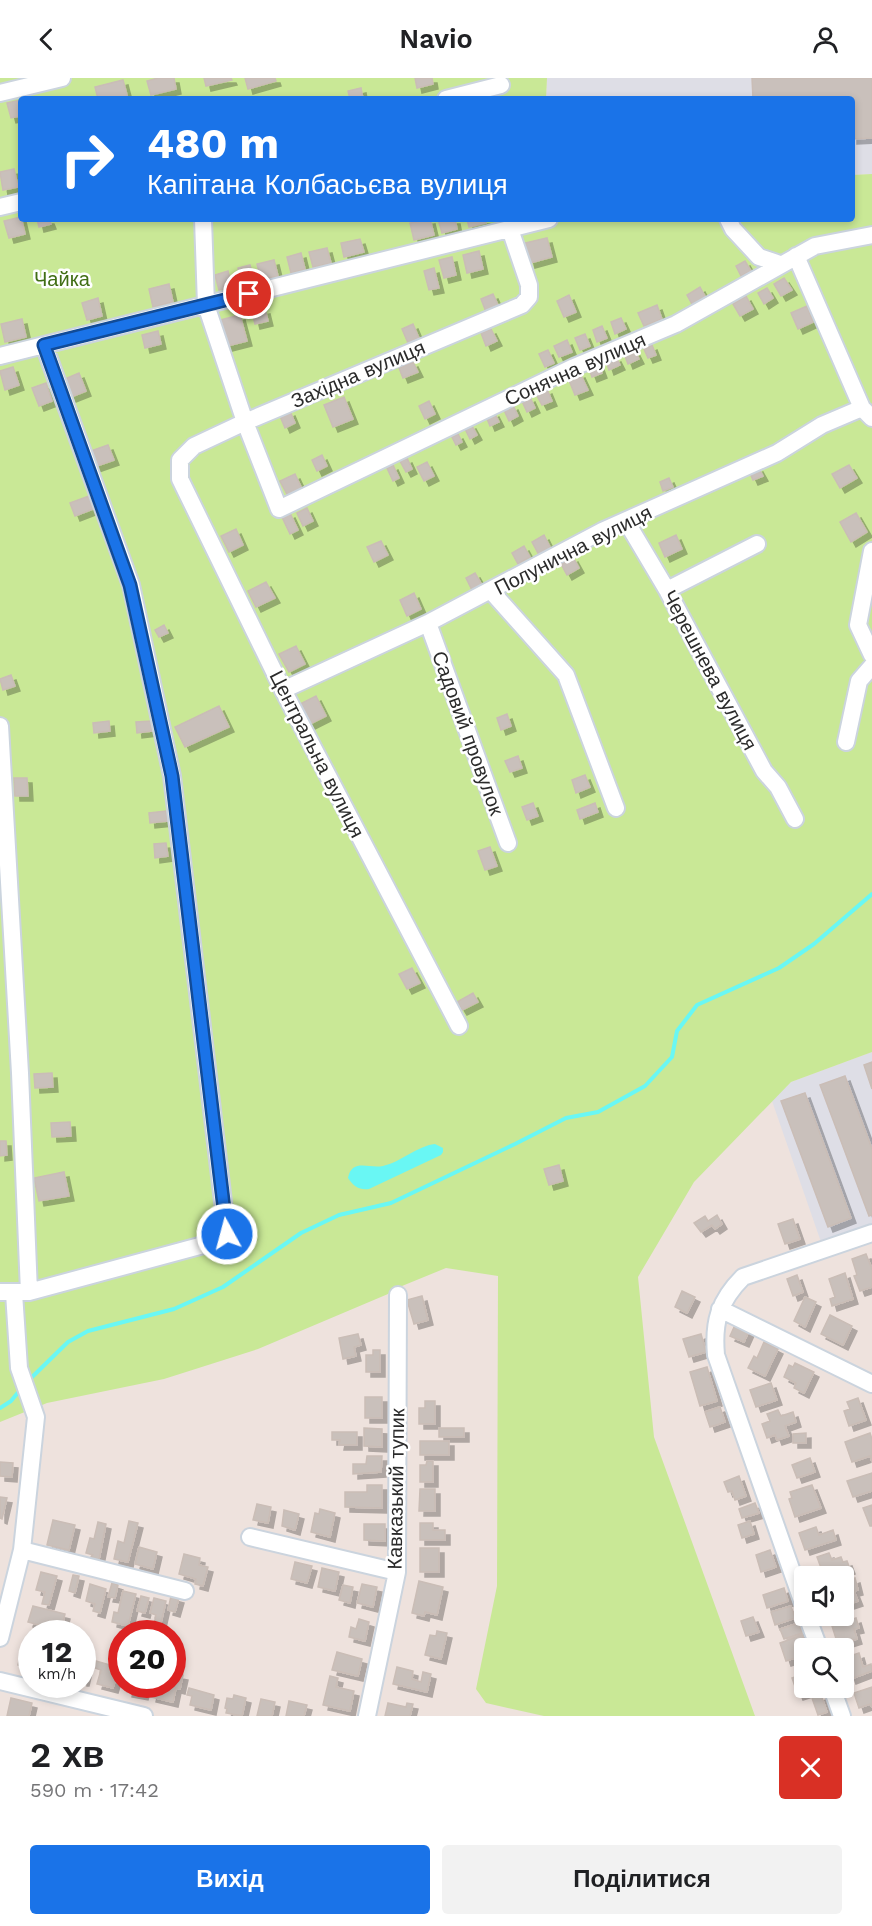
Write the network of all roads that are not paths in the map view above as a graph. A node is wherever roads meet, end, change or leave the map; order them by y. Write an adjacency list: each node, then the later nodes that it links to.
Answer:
1 (62, 78): 3 (street)
2 (503, 87): 4 (street)
3 (0, 93)
4 (460, 96)
5 (18, 203): 6 (street)
6 (0, 207)
7 (203, 222): 14 (street)
8 (535, 222): 10 (street)
9 (730, 222): 13 (street)
10 (510, 229): 14 (street); 18 (street, Західна вулиця)
11 (872, 235): 12 (street, Сонячна вулиця)
12 (796, 256): 13 (street, Сонячна вулиця); 17 (street)
13 (780, 264): 18 (street, Сонячна вулиця)
14 (206, 305): 15 (street); 18 (street)
15 (44, 345): 16 (street); 36 (street)
16 (0, 356)
17 (867, 413): 20 (street, Полунична вулиця)
18 (245, 422): 19 (street, Західна вулиця)
19 (180, 479): 28 (street, Центральна вулиця)
20 (626, 521): 23 (street, Черешнева вулиця); 24 (street, Полунична вулиця)
21 (758, 544): 23 (street)
22 (872, 551): 26 (street)
23 (668, 590): 32 (street, Черешнева вулиця)
24 (491, 591): 25 (street, Полунична вулиця); 31 (street)
25 (428, 623): 28 (street, Полунична вулиця); 33 (street, Садовий провулок)
26 (872, 655)
27 (872, 666): 30 (street)
28 (283, 690): 34 (street, Центральна вулиця)
29 (0, 726): 36 (street)
30 (846, 742)
31 (616, 808)
32 (795, 819)
33 (508, 843)
34 (459, 1026)
35 (872, 1233): 38 (street)
36 (14, 1293): 41 (street)
37 (398, 1295): 42 (street, Кавказький тупик)
38 (720, 1309): 39 (street); 43 (street)
39 (872, 1383)
40 (250, 1537): 42 (street)
41 (22, 1550): 44 (street); 45 (street)
42 (397, 1572): 49 (street, Кавказький тупик)
43 (794, 1577)
44 (185, 1591)
45 (0, 1638)
46 (0, 1681): 48 (street)
47 (836, 1698): 50 (street)
48 (144, 1716)
49 (367, 1716)
50 (842, 1716)

